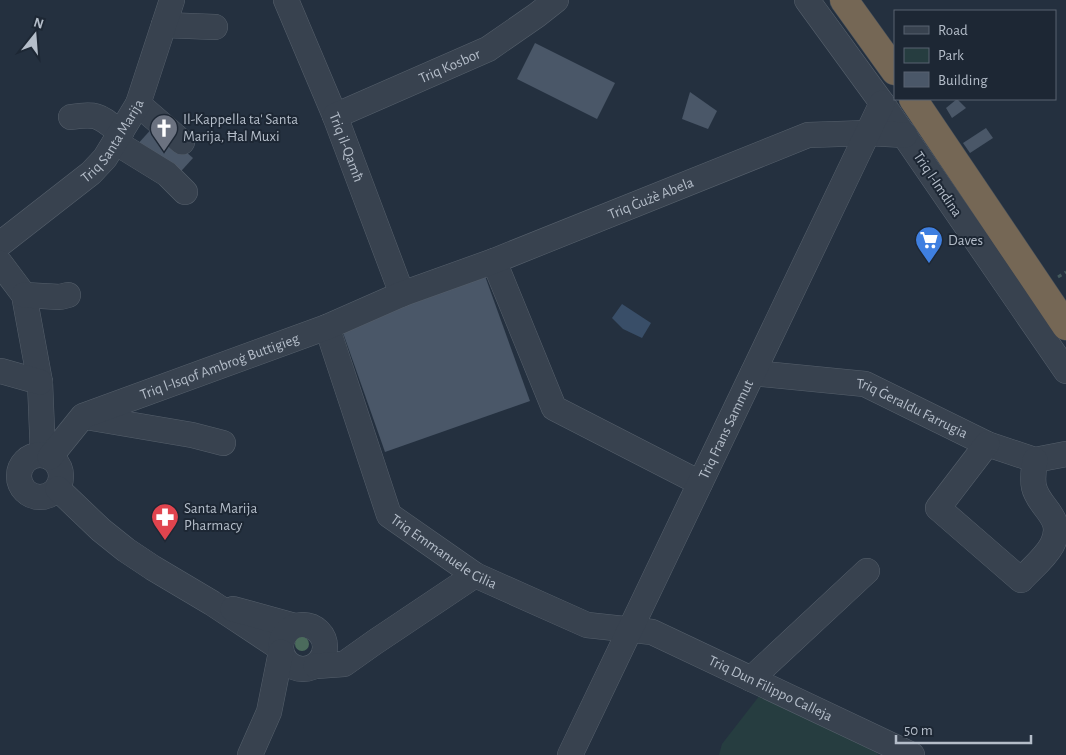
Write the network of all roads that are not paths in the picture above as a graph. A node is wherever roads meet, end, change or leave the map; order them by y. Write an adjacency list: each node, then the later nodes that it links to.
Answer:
1 (172, 0): 6 (street, Triq Santa Marija)
2 (286, 0): 12 (street, Triq il-Qamħ)
3 (807, 0): 10 (street, Triq l-Imdina)
4 (844, 0): 8 (highway)
5 (541, 9): 12 (street, Triq Kosbor)
6 (164, 25): 7 (street); 11 (street, Triq Santa Marija)
7 (215, 27)
8 (894, 70)
9 (915, 100): 25 (highway, Triq l-Imdina)
10 (882, 103): 14 (street, Triq Frans Sammut); 15 (street, Triq l-Imdina)
11 (138, 104): 16 (street, Triq Santa Marija); 17 (street)
12 (335, 116): 22 (street, Triq il-Qamħ)
13 (71, 118): 16 (street)
14 (868, 133): 15 (street, Triq Ġużè Abela); 20 (street, Triq Ġużè Abela); 29 (street, Triq Frans Sammut)
15 (904, 135): 28 (street, Triq l-Imdina)
16 (118, 138): 18 (street); 19 (street, Triq Santa Marija)
17 (182, 142)
18 (185, 192)
19 (0, 244)
20 (494, 261): 22 (street, Triq Ġużè Abela); 38 (street)
21 (0, 263): 23 (street)
22 (402, 294): 26 (street, Triq l-Isqof Ambroġ Buttigieg)
23 (24, 295): 24 (street); 30 (street)
24 (68, 295)
25 (1066, 326)
26 (327, 327): 31 (street, Triq l-Isqof Ambroġ Buttigieg); 41 (street, Triq Emmanuele Cilia)
27 (1, 371): 30 (street)
28 (1066, 371)
29 (753, 373): 33 (street, Triq Ġeraldu Farrugia); 38 (street, Triq Frans Sammut)
30 (40, 382): 35 (street)
31 (83, 416): 32 (street); 35 (street)
32 (223, 443)
33 (987, 444): 36 (street, Triq Ġeraldu Farrugia); 36 (street)
34 (1066, 454): 36 (street, Triq Ġeraldu Farrugia)
35 (47, 456): 37 (street); 39 (street)
36 (1035, 460)
37 (10, 483): 39 (street)
38 (700, 483): 44 (street, Triq Frans Sammut)
39 (58, 489): 42 (street)
40 (866, 571): 49 (street)
41 (475, 575): 44 (street, Triq Emmanuele Cilia); 46 (street)
42 (212, 602): 43 (street); 47 (street)
43 (295, 626): 45 (street); 47 (street)
44 (629, 630): 49 (street, Triq Dun Filippo Calleja); 53 (street, Triq Frans Sammut)
45 (325, 642): 46 (street); 48 (street)
46 (375, 642): 48 (street)
47 (280, 650): 48 (street); 50 (street)
48 (311, 668): 50 (street)
49 (751, 679): 51 (street, Triq Dun Filippo Calleja)
50 (269, 712): 52 (street)
51 (902, 753)
52 (250, 755)
53 (570, 755)

